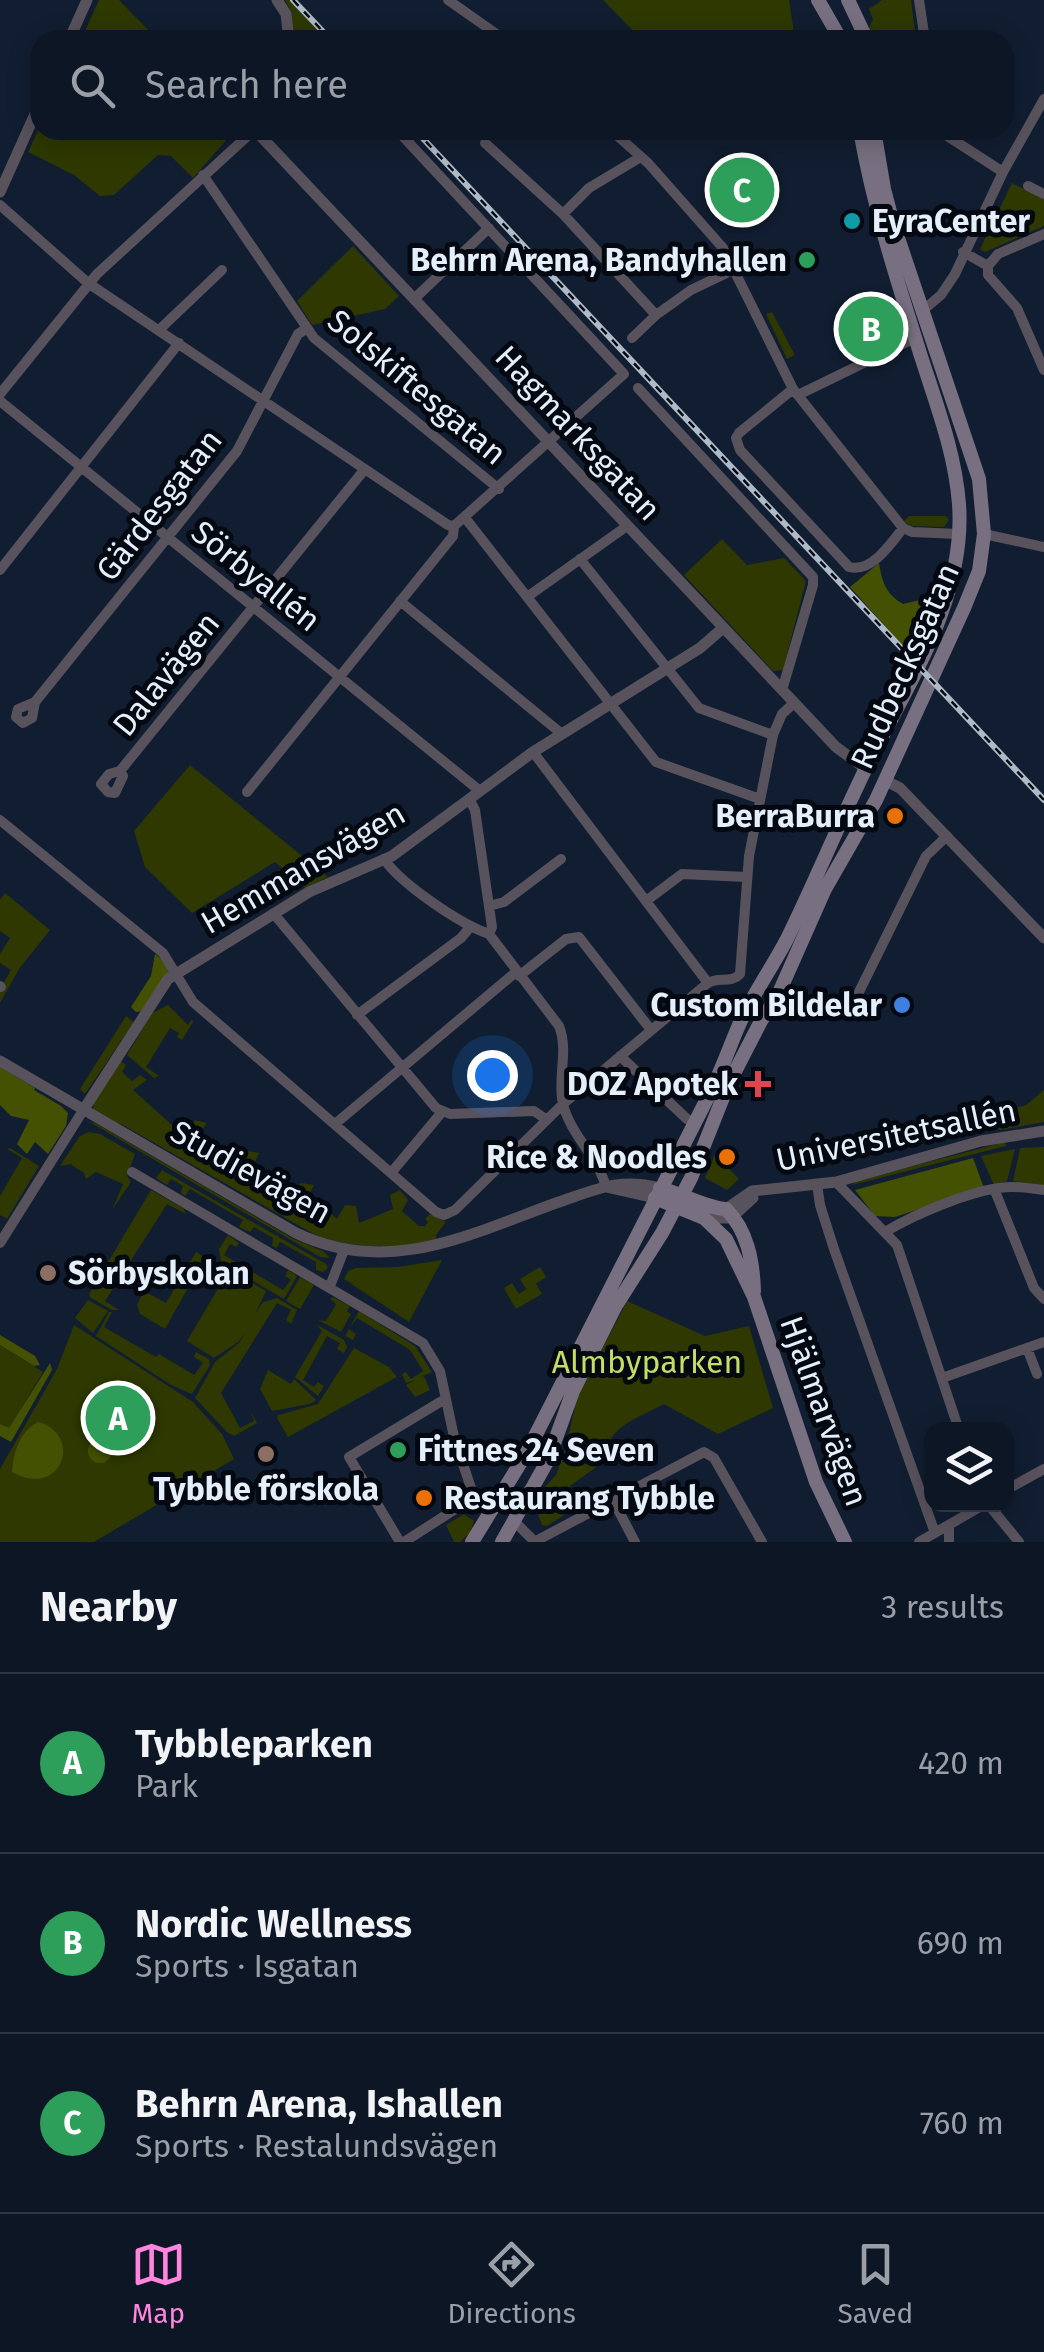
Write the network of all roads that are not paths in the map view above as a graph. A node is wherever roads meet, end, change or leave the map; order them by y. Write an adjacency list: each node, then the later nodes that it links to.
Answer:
1 (87, 0): 8 (street)
2 (277, 0): 9 (street)
3 (448, 0): 10 (street)
4 (818, 0): 7 (main road)
5 (919, 0): 13 (street)
6 (854, 2): 7 (main road); 12 (main road)
7 (833, 21): 11 (main road)
8 (74, 30)
9 (288, 30)
10 (491, 30)
11 (837, 30)
12 (864, 30)
13 (924, 30)
14 (1044, 99): 25 (street)
15 (30, 125): 28 (street)
16 (243, 140): 26 (street)
17 (264, 140): 39 (street, Hagmarksgatan)
18 (406, 140): 32 (street)
19 (621, 140): 24 (street)
20 (862, 140): 45 (main road, Rudbecksgatan)
21 (876, 140): 40 (main road, Rudbecksgatan)
22 (953, 140): 25 (street)
23 (485, 143): 31 (street)
24 (639, 158): 31 (street); 36 (street)
25 (1003, 172): 34 (street)
26 (203, 175): 38 (street); 42 (street, Solskiftesgatan)
27 (1028, 186): 29 (street)
28 (0, 192)
29 (1044, 194)
30 (0, 205): 38 (street)
31 (562, 214): 41 (street)
32 (489, 228): 39 (street); 52 (street)
33 (1044, 234): 35 (street)
34 (963, 252): 35 (street); 40 (street)
35 (988, 266): 47 (street)
36 (734, 269): 41 (street); 49 (street)
37 (222, 270): 43 (street)
38 (88, 283): 43 (street); 50 (street)
39 (414, 299): 52 (street, Hagmarksgatan)
40 (922, 311): 61 (main road, Rudbecksgatan)
41 (656, 315): 44 (street)
42 (306, 328): 51 (street, Gärdesgatan); 55 (street, Solskiftesgatan)
43 (160, 330): 46 (street)
44 (632, 338)
45 (915, 338): 49 (street); 60 (main road, Rudbecksgatan)
46 (179, 343): 51 (street); 53 (street)
47 (1044, 370)
48 (638, 388): 72 (street)
49 (796, 392): 59 (street); 59 (street)
50 (0, 397): 53 (street, Sörbyallén)
51 (264, 400): 54 (street); 62 (street, Gärdesgatan)
52 (549, 443): 55 (street); 58 (street, Hagmarksgatan)
53 (82, 467): 62 (street, Sörbyallén); 65 (street)
54 (365, 469): 57 (street); 68 (street, Dalavägen)
55 (498, 489): 56 (street)
56 (466, 519): 57 (street); 66 (street)
57 (454, 526): 67 (street)
58 (627, 526): 64 (street); 69 (street, Hagmarksgatan)
59 (903, 528): 60 (street)
60 (958, 534): 61 (main road); 79 (main road, Rudbecksgatan)
61 (984, 534): 63 (street); 81 (main road, Rudbecksgatan)
62 (168, 536): 68 (street, Sörbyallén); 73 (street, Gärdesgatan)
63 (1044, 547)
64 (580, 560): 66 (street); 70 (street)
65 (0, 570)
66 (526, 597): 75 (street)
67 (400, 602): 71 (street); 76 (street)
68 (254, 606): 71 (street, Sörbyallén); 80 (street, Dalavägen)
69 (723, 628): 70 (street, Hemmansvägen); 72 (street, Hagmarksgatan)
70 (668, 669): 75 (street, Hemmansvägen); 77 (street)
71 (340, 676): 82 (street); 83 (street, Sörbyallén)
72 (782, 690): 74 (street, Hagmarksgatan)
73 (35, 702)
74 (794, 703): 77 (street); 79 (street, Hagmarksgatan)
75 (611, 704): 76 (street, Hemmansvägen); 84 (street)
76 (562, 734): 78 (street, Hemmansvägen)
77 (773, 735): 84 (street)
78 (533, 752): 83 (street, Hemmansvägen); 90 (street)
79 (866, 769): 81 (main road); 119 (main road, Rudbecksgatan)
80 (120, 770)
81 (886, 781): 86 (street); 120 (main road, Rudbecksgatan)
82 (247, 792)
83 (475, 795): 87 (street, Hemmansvägen); 91 (street)
84 (760, 799): 89 (street)
85 (1, 824): 96 (street)
86 (947, 836): 95 (street); 99 (street)
87 (384, 859): 92 (street, Hemmansvägen); 93 (street)
88 (561, 859): 91 (street)
89 (746, 877): 90 (street); 98 (street)
90 (646, 901): 98 (street)
91 (489, 906): 94 (street)
92 (274, 914): 96 (street, Hemmansvägen); 100 (street)
93 (471, 926): 94 (street); 100 (street)
94 (489, 934): 97 (street)
95 (1044, 938)
96 (176, 974): 106 (street, Hemmansvägen); 110 (street)
97 (518, 974): 101 (street); 104 (street); 105 (street)
98 (708, 983): 101 (street)
99 (858, 994)
100 (357, 1015): 104 (street)
101 (651, 1030): 102 (street)
102 (620, 1056): 105 (street); 108 (street)
103 (0, 1061): 106 (street, Studievägen)
104 (401, 1068): 107 (street); 110 (street)
105 (563, 1104): 109 (street); 116 (street)
106 (84, 1108): 125 (street, Hemmansvägen); 126 (street, Studievägen)
107 (442, 1112): 109 (street); 113 (street)
108 (687, 1118)
109 (547, 1120): 113 (street)
110 (335, 1124): 113 (street)
111 (1044, 1131): 114 (street, Universitetsallén)
112 (132, 1172): 127 (street)
113 (391, 1173)
114 (836, 1182): 115 (street, Universitetsallén); 123 (street)
115 (817, 1184): 121 (street, Universitetsallén); 145 (street)
116 (606, 1187): 119 (street, Studievägen); 126 (street, Studievägen)
117 (995, 1190): 118 (street); 123 (street); 129 (street)
118 (1044, 1190)
119 (658, 1193): 120 (main road); 140 (main road)
120 (680, 1200): 121 (main road); 122 (main road); 143 (main road)
121 (728, 1215): 122 (street); 124 (main road); 128 (main road, Hjälmarvägen)
122 (704, 1218): 124 (main road, Hjälmarvägen)
123 (885, 1232): 133 (street)
124 (726, 1239): 128 (main road, Hjälmarvägen)
125 (0, 1243)
126 (344, 1250): 127 (street)
127 (330, 1286): 134 (street)
128 (754, 1297): 152 (main road, Hjälmarvägen)
129 (1044, 1299)
130 (1044, 1342): 131 (street)
131 (1028, 1348): 132 (street); 133 (street)
132 (1037, 1374)
133 (942, 1378): 135 (street)
134 (445, 1399): 138 (street); 146 (street)
135 (957, 1422)
136 (1044, 1469): 137 (street)
137 (1014, 1486)
138 (474, 1497): 140 (street); 146 (street)
139 (613, 1500): 149 (street); 150 (street); 151 (street)
140 (494, 1510): 143 (main road); 147 (main road)
141 (973, 1512): 144 (street)
142 (994, 1512): 155 (street)
143 (515, 1522): 148 (main road); 149 (street)
144 (949, 1526): 145 (street); 154 (street)
145 (934, 1534): 153 (street)
146 (402, 1542)
147 (472, 1542)
148 (502, 1542)
149 (534, 1542)
150 (636, 1542)
151 (762, 1542)
152 (845, 1542)
153 (919, 1542)
154 (950, 1542)
155 (1020, 1542)

